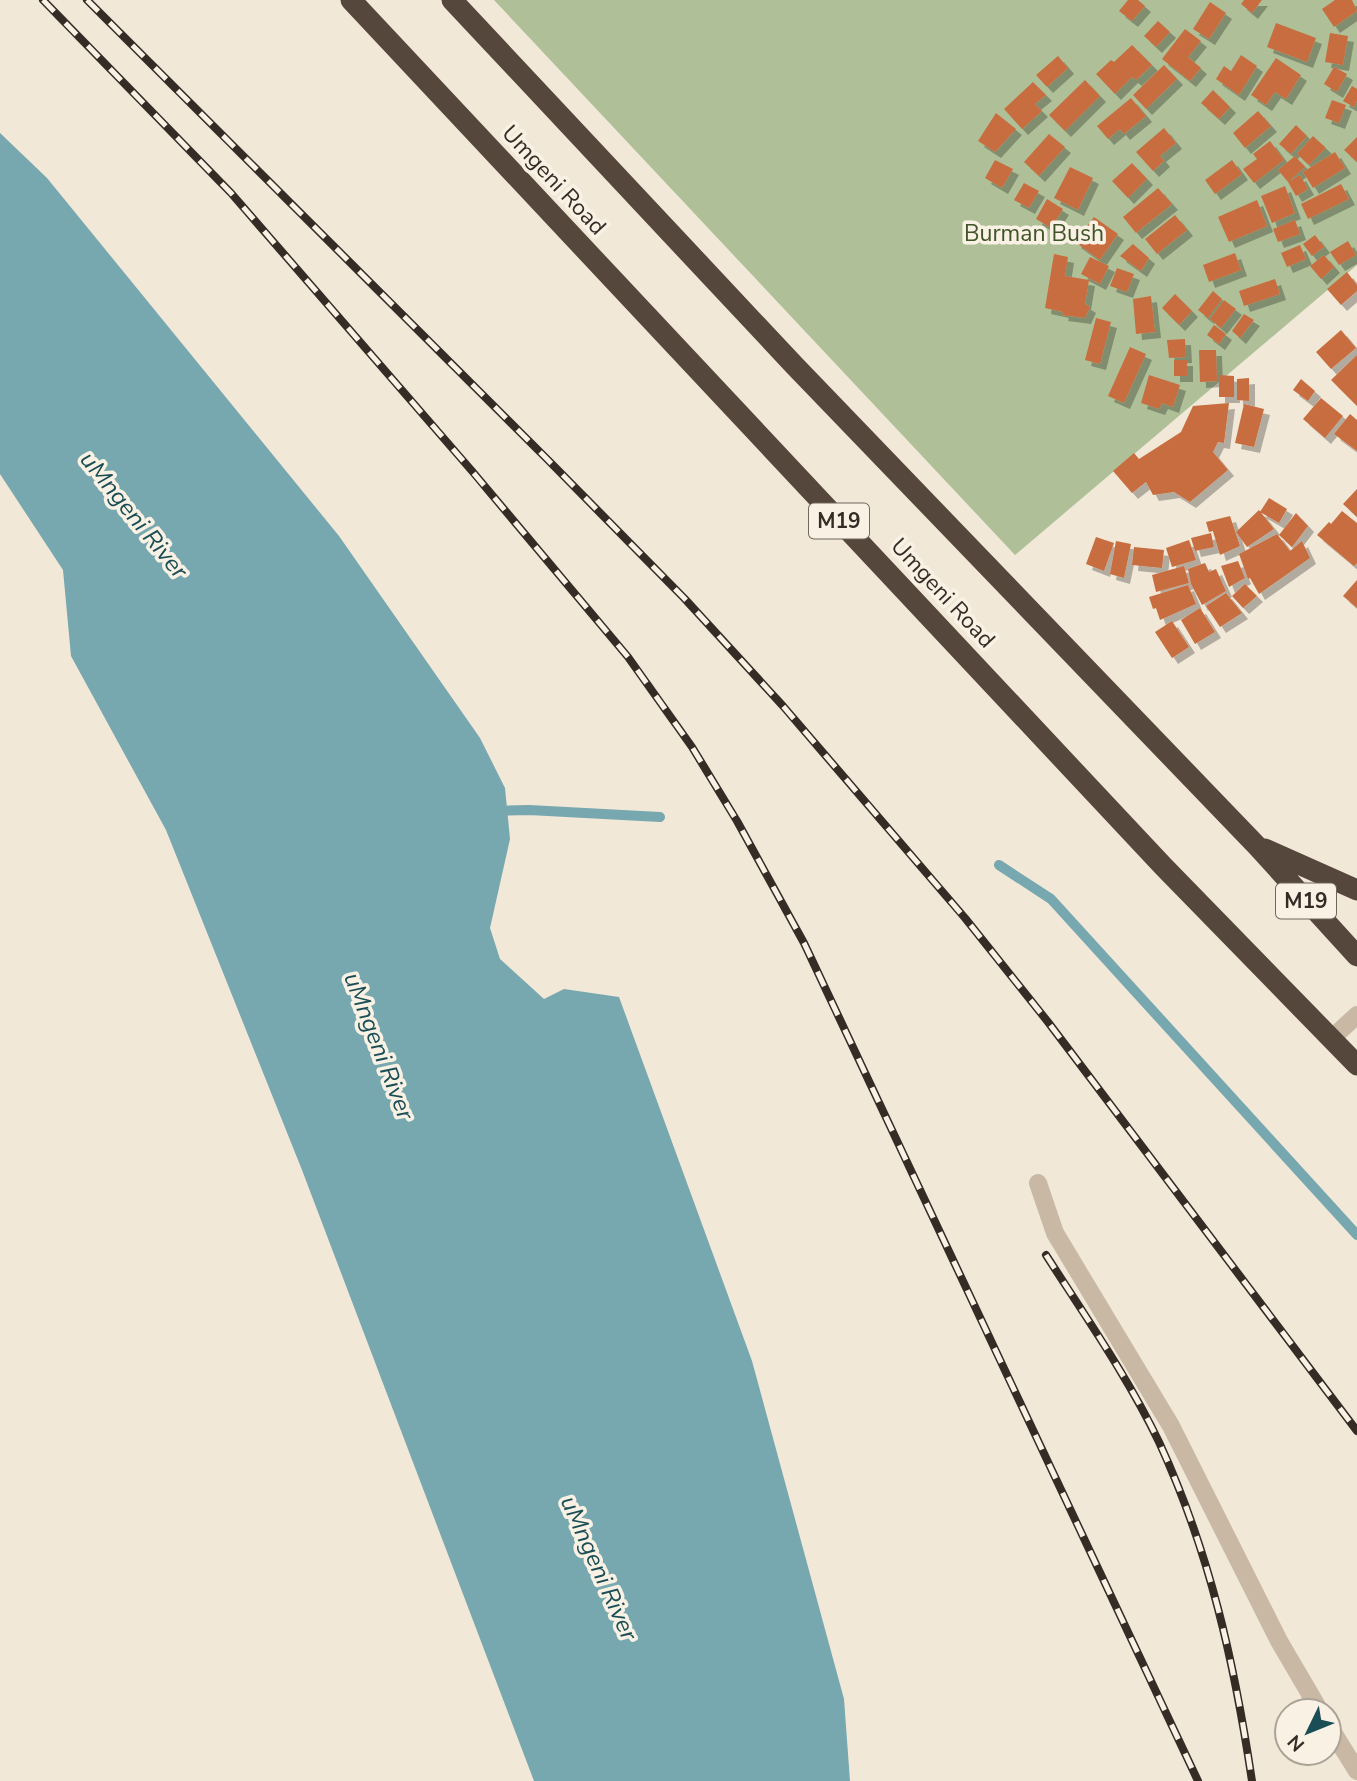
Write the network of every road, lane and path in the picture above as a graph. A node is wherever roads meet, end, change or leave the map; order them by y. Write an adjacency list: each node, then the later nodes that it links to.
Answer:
1 (351, 0): 7 (highway, Umgeni Road / M19)
2 (452, 0): 3 (highway, Umgeni Road / M19)
3 (1256, 846): 4 (highway); 5 (highway, Umgeni Road / M19)
4 (1357, 890)
5 (1357, 956)
6 (1357, 1015): 7 (street)
7 (1331, 1039): 8 (highway, Umgeni Road / M19)
8 (1357, 1065)
9 (1038, 1182): 10 (street)
10 (1312, 1697)
11 (1343, 1748): 12 (street)
12 (1357, 1771)

